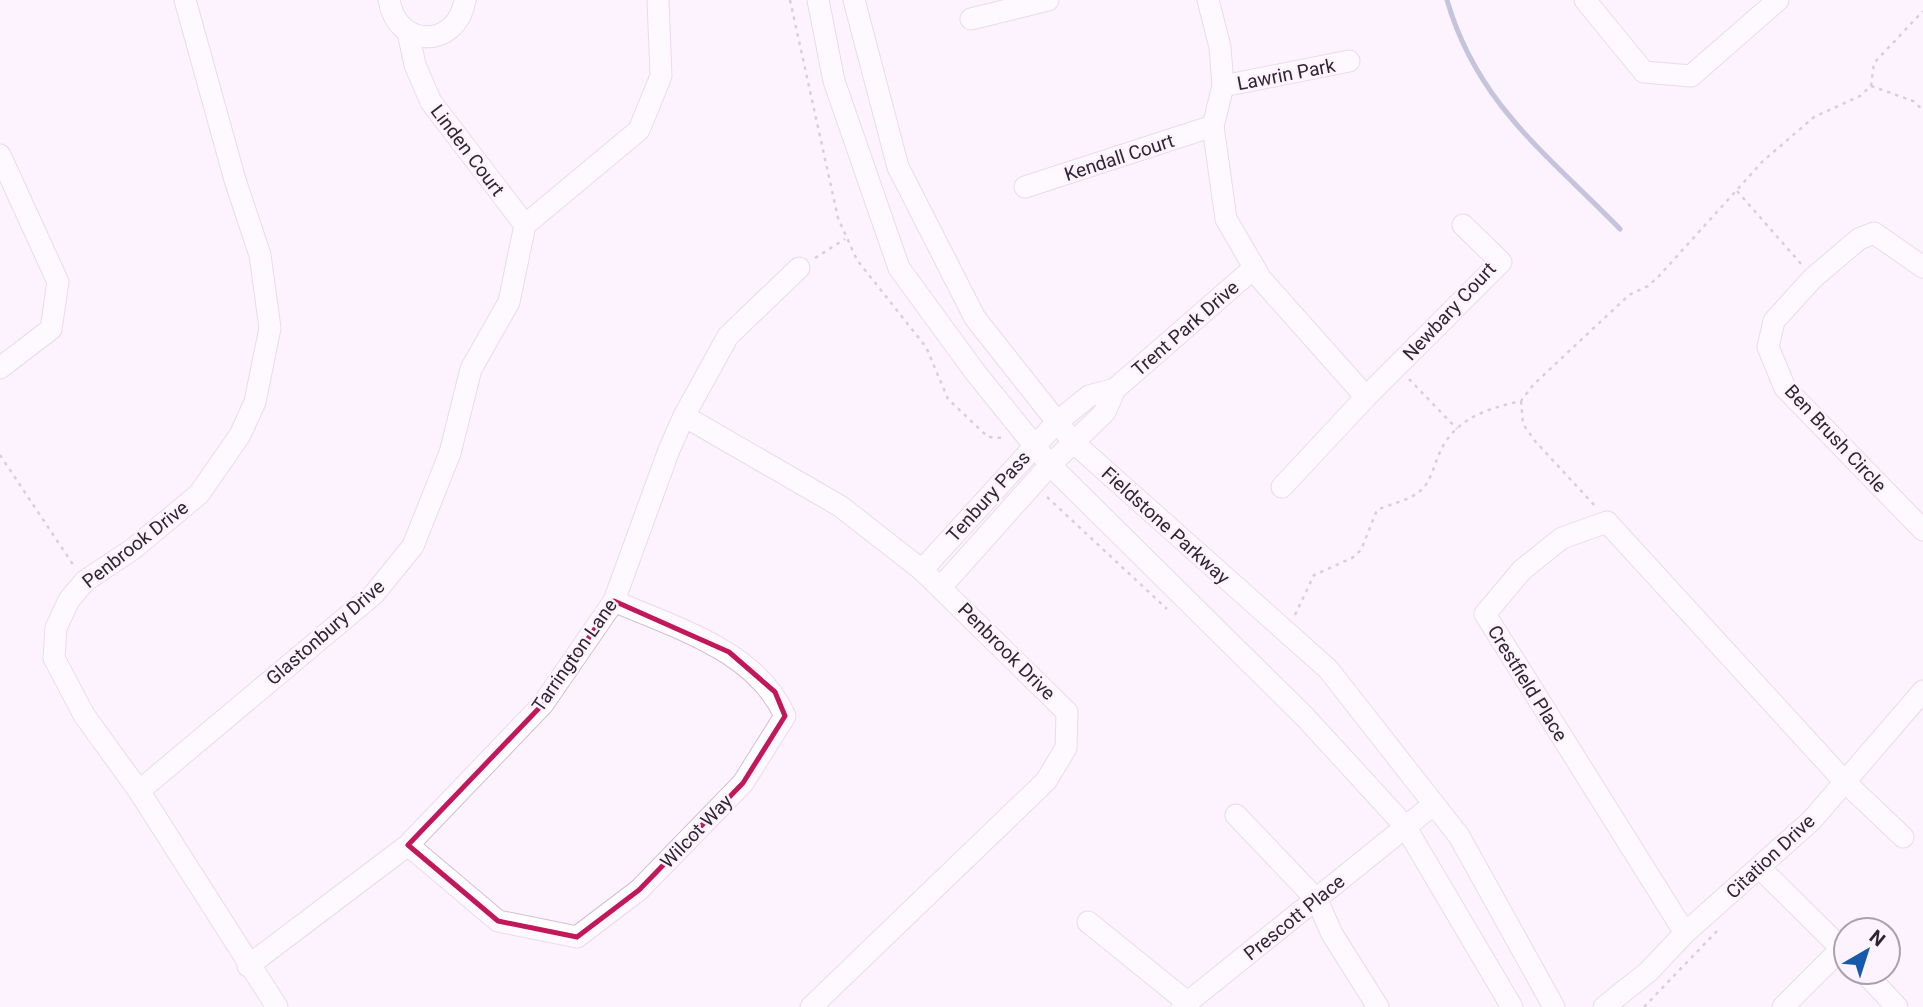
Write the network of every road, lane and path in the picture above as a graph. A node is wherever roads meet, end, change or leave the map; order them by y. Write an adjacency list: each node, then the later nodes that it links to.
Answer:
1 (185, 0): 45 (street, Penbrook Drive)
2 (389, 0): 13 (street, Linden Court)
3 (465, 0): 13 (street)
4 (658, 0): 22 (street)
5 (818, 0): 38 (street, Fieldstone Parkway)
6 (855, 0): 35 (street, Fieldstone Parkway)
7 (1048, 0): 12 (street)
8 (1208, 0): 15 (street)
9 (1585, 0): 10 (street)
10 (1778, 0)
11 (1923, 11): 16 (path)
12 (971, 19)
13 (408, 32): 22 (street, Linden Court)
14 (1349, 61): 15 (street, Lawrin Park)
15 (1223, 86): 18 (street)
16 (1871, 86): 17 (path); 21 (path)
17 (1923, 110)
18 (1213, 126): 20 (street, Kendall Court); 27 (street)
19 (0, 155): 30 (street)
20 (1025, 187)
21 (1737, 191): 28 (path); 33 (path)
22 (525, 225): 51 (street, Glastonbury Drive)
23 (1463, 225): 29 (street, Newbary Court)
24 (845, 239): 26 (path)
25 (1923, 267): 28 (street, Ben Brush Circle)
26 (799, 268): 34 (street, Tarrington Lane)
27 (1254, 268): 31 (street, Trent Park Drive); 32 (street)
28 (1813, 278): 43 (street, Ben Brush Circle)
29 (1397, 366): 32 (street, Newbary Court); 36 (path)
30 (0, 368)
31 (1115, 389): 35 (street, Trent Park Drive); 37 (street, Trent Park Drive)
32 (1366, 397): 41 (street, Newbary Court)
33 (1521, 401): 36 (path); 42 (path)
34 (684, 415): 44 (street, Penbrook Drive); 47 (street, Tarrington Lane)
35 (1056, 423): 37 (street, Fieldstone Parkway); 38 (street, Tenbury Pass)
36 (1457, 429): 48 (path)
37 (1073, 442): 40 (street, Tenbury Pass); 52 (street, Fieldstone Parkway)
38 (1033, 446): 40 (street, Fieldstone Parkway); 44 (street, Tenbury Pass)
39 (0, 455): 45 (path)
40 (1050, 465): 46 (street, Tenbury Pass); 54 (street, Fieldstone Parkway)
41 (1282, 487)
42 (1607, 522): 50 (street); 61 (street, Crestfield Place)
43 (1923, 530)
44 (922, 570): 46 (street, Penbrook Drive)
45 (85, 581): 51 (street, Penbrook Drive)
46 (942, 586): 68 (street, Penbrook Drive)
47 (614, 601): 56 (street, Tarrington Lane); 56 (street, Wilcot Way)
48 (1295, 615)
49 (1923, 691): 50 (street, Citation Drive)
50 (1844, 781): 55 (street); 57 (street, Citation Drive)
51 (139, 791): 64 (street, Penbrook Drive)
52 (1434, 804): 54 (street, Prescott Place); 71 (street, Fieldstone Parkway)
53 (1236, 815): 58 (street)
54 (1405, 826): 58 (street, Prescott Place); 70 (street, Fieldstone Parkway)
55 (1903, 837)
56 (408, 845): 64 (street, Tarrington Lane)
57 (1760, 868): 61 (street, Citation Drive); 62 (street)
58 (1317, 900): 66 (street, Prescott Place); 69 (street)
59 (1088, 922): 66 (street)
60 (1718, 930): 73 (path)
61 (1685, 933): 72 (street, Citation Drive)
62 (1832, 938)
63 (1832, 961): 74 (street)
64 (248, 966): 67 (street, Penbrook Drive)
65 (1877, 986): 75 (street)
66 (1184, 1005)
67 (277, 1007)
68 (811, 1007)
69 (1378, 1007)
70 (1512, 1007)
71 (1554, 1007)
72 (1605, 1007)
73 (1644, 1007)
74 (1783, 1007)
75 (1896, 1007)

